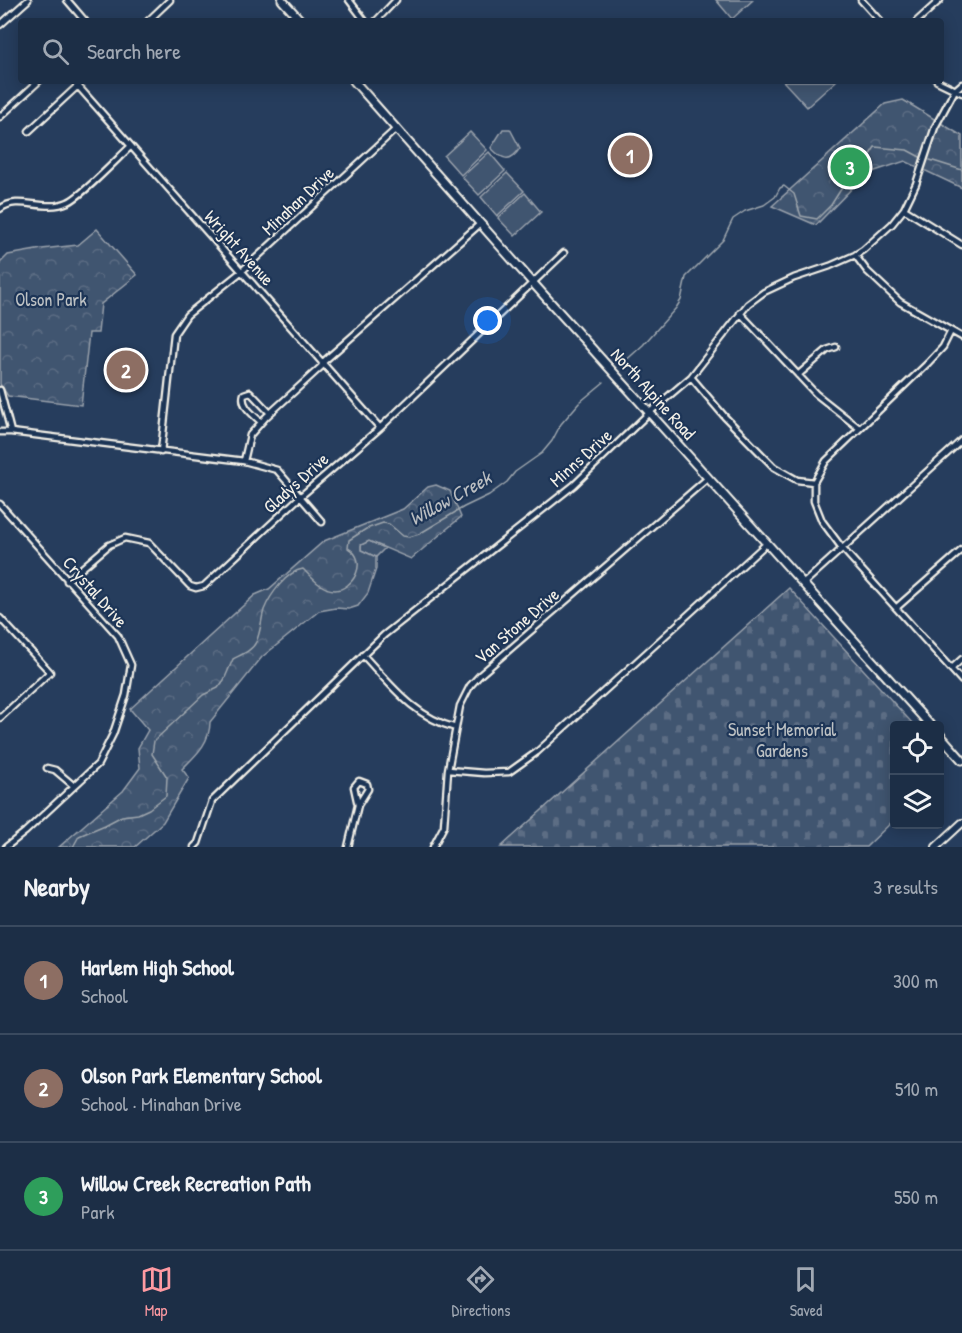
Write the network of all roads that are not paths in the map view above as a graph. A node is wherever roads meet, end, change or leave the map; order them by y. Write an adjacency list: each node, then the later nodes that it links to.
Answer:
1 (28, 0): 16 (street)
2 (67, 0): 9 (street)
3 (170, 0): 10 (street)
4 (282, 0): 11 (main road)
5 (349, 0): 12 (street)
6 (396, 0): 13 (street)
7 (861, 0): 14 (street)
8 (940, 0): 15 (street)
9 (83, 18)
10 (151, 18)
11 (298, 18)
12 (363, 18)
13 (379, 18)
14 (877, 18)
15 (920, 18)
16 (0, 25)
17 (36, 84): 24 (street)
18 (357, 84): 25 (main road, North Alpine Road)
19 (943, 84): 22 (street)
20 (962, 84): 22 (street, Minns Drive)
21 (78, 86): 26 (street); 27 (street, Wright Avenue)
22 (955, 90): 23 (street); 29 (street, Minns Drive)
23 (962, 93)
24 (0, 117)
25 (396, 129): 30 (main road, North Alpine Road); 34 (street, Minahan Drive)
26 (29, 131)
27 (131, 146): 28 (street); 34 (street, Wright Avenue)
28 (0, 209)
29 (904, 209): 31 (street); 33 (street, Minns Drive)
30 (480, 224): 35 (main road, North Alpine Road); 40 (street)
31 (962, 245)
32 (564, 253): 35 (street, Gladys Drive)
33 (855, 255): 36 (street, Minns Drive); 37 (street)
34 (242, 272): 40 (street, Wright Avenue); 52 (street, Minahan Drive)
35 (532, 283): 44 (main road, North Alpine Road); 47 (street, Gladys Drive)
36 (740, 313): 41 (street); 42 (street, Minns Drive)
37 (951, 331): 38 (street); 48 (street)
38 (962, 337)
39 (836, 347): 41 (street)
40 (322, 363): 45 (street); 47 (street, Wright Avenue)
41 (798, 375): 48 (street)
42 (691, 377): 44 (street, Minns Drive); 55 (street)
43 (0, 390): 50 (street)
44 (650, 412): 54 (main road, North Alpine Road); 68 (street, Minns Drive)
45 (270, 413): 46 (street); 46 (street)
46 (261, 422): 53 (street)
47 (380, 428): 56 (street, Gladys Drive)
48 (859, 428): 55 (street)
49 (0, 432): 50 (street)
50 (11, 432): 52 (street)
51 (962, 440): 60 (street)
52 (161, 452): 53 (street)
53 (244, 461): 56 (street)
54 (708, 478): 59 (main road, North Alpine Road); 74 (street, Van Stone Drive)
55 (814, 482): 60 (street)
56 (301, 496): 58 (street); 62 (street, Gladys Drive)
57 (0, 504): 62 (street, Crystal Drive)
58 (322, 522)
59 (766, 544): 63 (main road, North Alpine Road); 78 (street)
60 (842, 548): 63 (street); 64 (street)
61 (962, 550): 64 (street)
62 (67, 581): 79 (street, Crystal Drive)
63 (803, 585): 73 (main road, North Alpine Road)
64 (896, 608): 70 (street)
65 (0, 618): 66 (street)
66 (5, 623): 67 (street); 72 (street)
67 (0, 628)
68 (363, 655): 74 (street); 83 (street, Minns Drive)
69 (962, 659): 70 (street)
70 (951, 669): 71 (street)
71 (962, 681)
72 (0, 718)
73 (926, 721)
74 (456, 728): 78 (street, Van Stone Drive)
75 (944, 740): 76 (main road)
76 (962, 760)
77 (47, 768): 79 (street)
78 (448, 770): 85 (street, Van Stone Drive)
79 (75, 786): 82 (street, Crystal Drive)
80 (358, 805): 80 (street); 84 (street)
81 (962, 823): 86 (street)
82 (6, 847)
83 (194, 847)
84 (348, 847)
85 (433, 847)
86 (936, 847)

